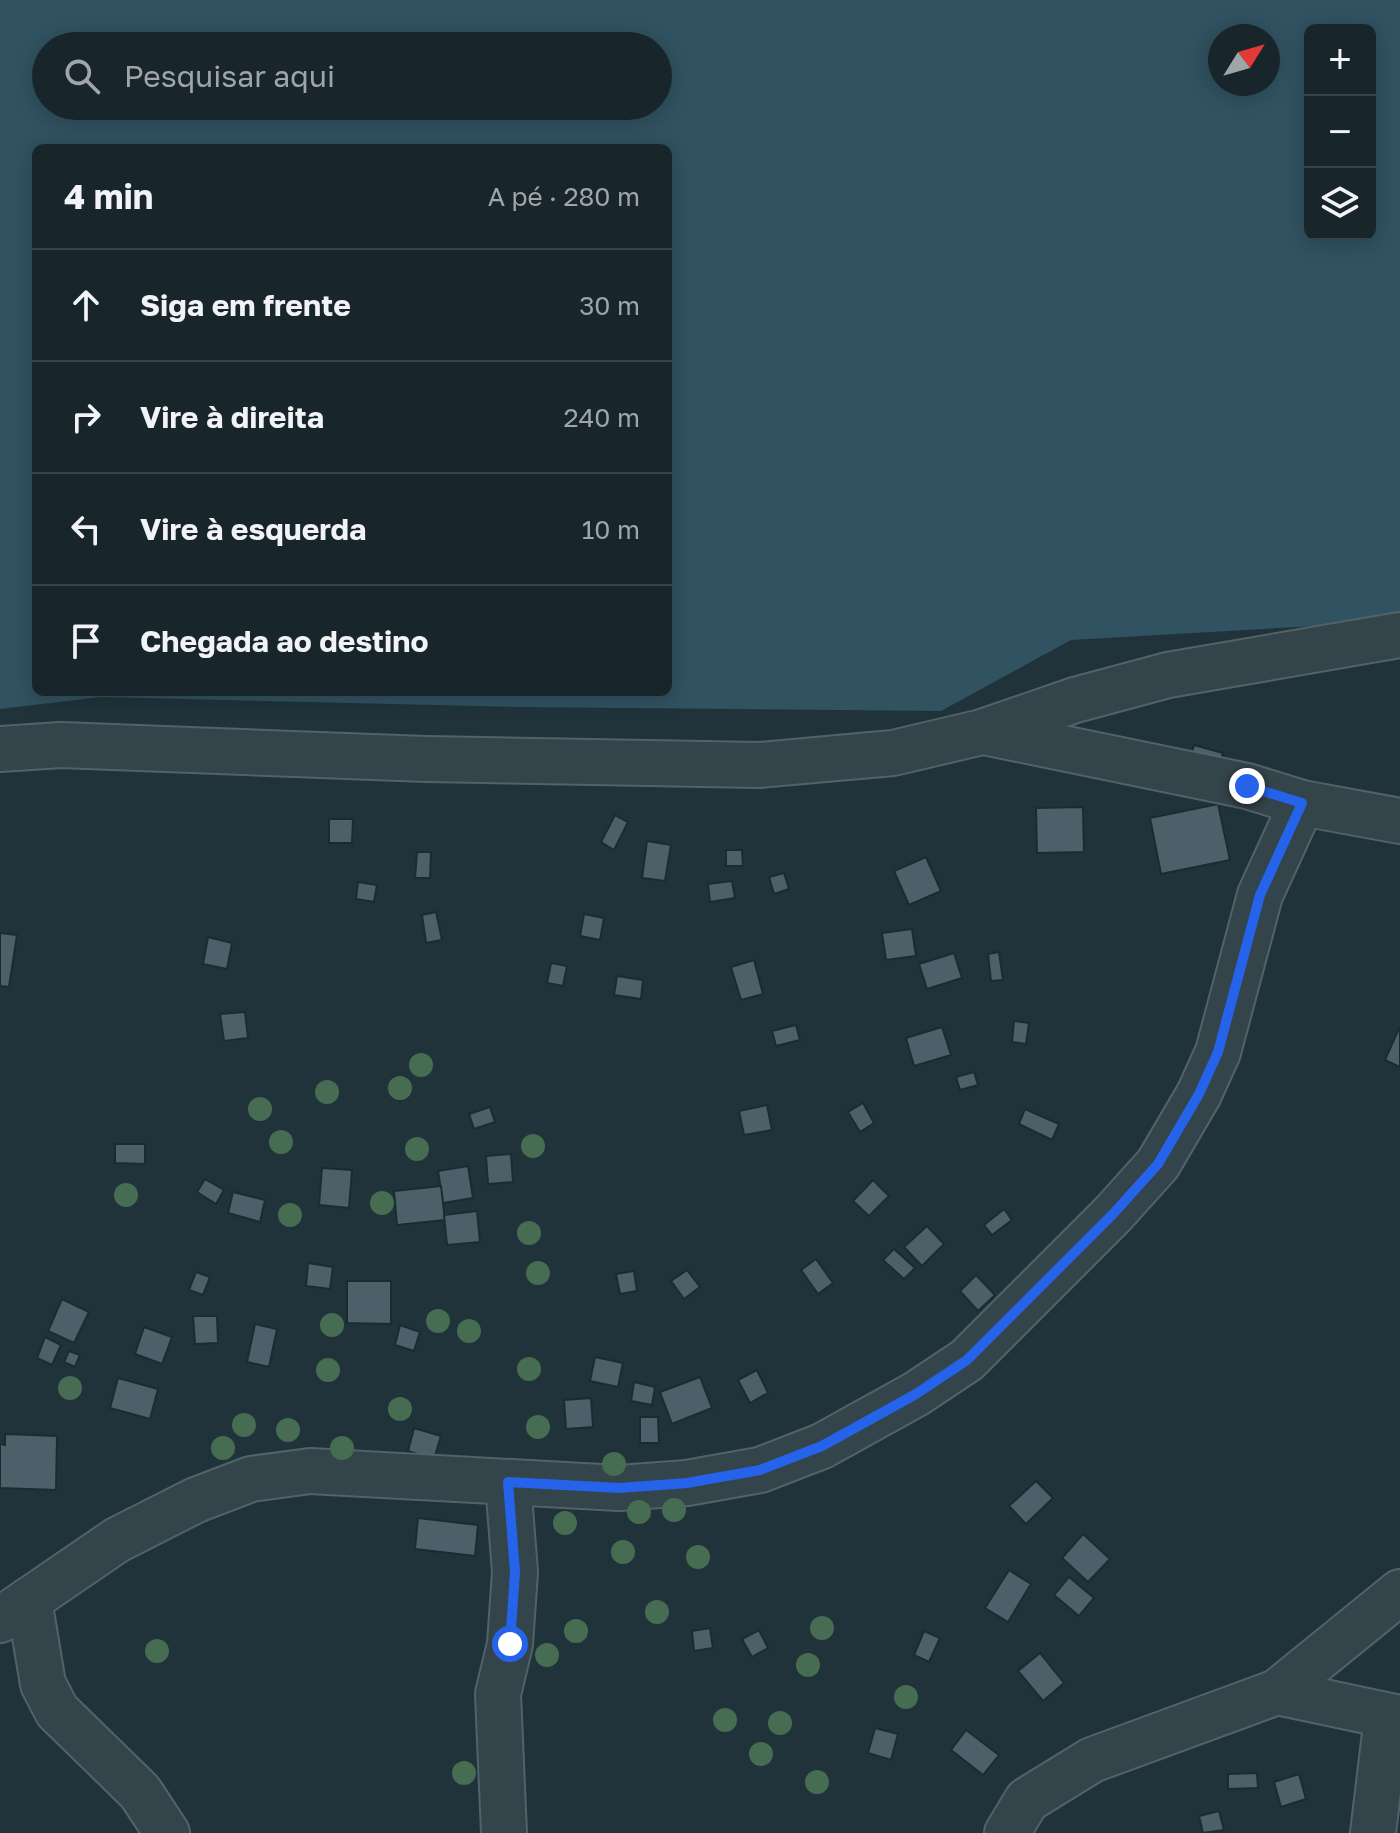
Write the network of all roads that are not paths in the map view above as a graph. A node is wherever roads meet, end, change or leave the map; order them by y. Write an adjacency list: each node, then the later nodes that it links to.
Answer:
1 (1400, 635): 2 (street)
2 (982, 732): 3 (street); 4 (street)
3 (0, 749)
4 (1302, 803): 5 (street); 6 (street)
5 (1400, 821)
6 (508, 1482): 8 (street); 12 (street)
7 (1400, 1592): 9 (street)
8 (14, 1610): 11 (street)
9 (1277, 1692): 10 (street); 13 (street)
10 (1394, 1718): 14 (street)
11 (167, 1833)
12 (504, 1833)
13 (1007, 1833)
14 (1373, 1833)

